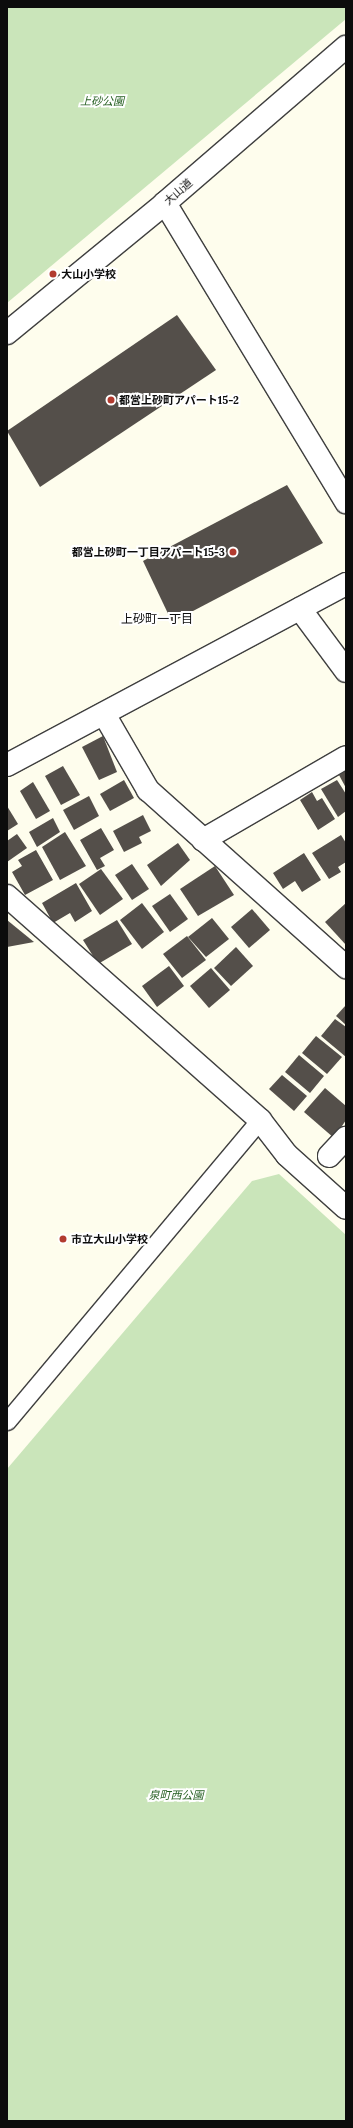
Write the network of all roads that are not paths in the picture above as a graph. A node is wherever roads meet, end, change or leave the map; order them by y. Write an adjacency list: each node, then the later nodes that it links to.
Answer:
1 (346, 47): 2 (street, 大山道)
2 (166, 203): 3 (street, 大山道); 4 (street)
3 (7, 332)
4 (346, 502)
5 (346, 584): 6 (street)
6 (300, 609): 7 (street); 8 (street)
7 (346, 670)
8 (104, 714): 10 (street); 11 (street)
9 (346, 757): 11 (street)
10 (7, 765)
11 (203, 840): 13 (street)
12 (7, 896): 14 (street)
13 (346, 966)
14 (260, 1120): 17 (street); 18 (lane)
15 (346, 1138): 16 (street)
16 (329, 1156)
17 (346, 1208)
18 (7, 1421)

